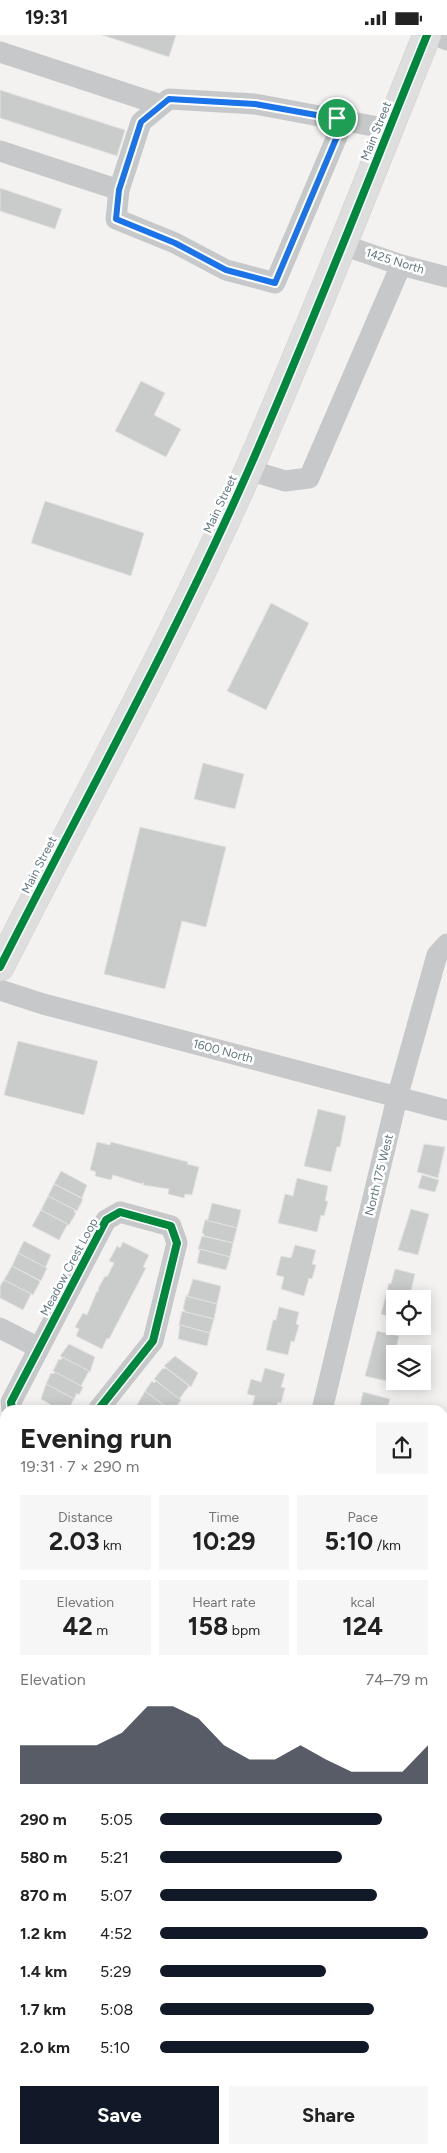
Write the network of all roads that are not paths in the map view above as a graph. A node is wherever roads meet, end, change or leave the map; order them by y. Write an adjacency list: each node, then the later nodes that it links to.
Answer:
1 (428, 35): 7 (main road, Main Street)
2 (436, 35): 3 (street)
3 (447, 40)
4 (0, 52): 5 (street)
5 (160, 105): 6 (street); 9 (street)
6 (344, 120): 7 (street); 9 (street)
7 (389, 129): 10 (main road, Main Street)
8 (0, 151): 9 (street)
9 (119, 190)
10 (343, 245): 11 (street, 1425 North); 13 (main road, Main Street)
11 (401, 265): 12 (street, 1425 North); 13 (street)
12 (447, 277)
13 (248, 470): 15 (main road, Main Street)
14 (447, 944): 17 (street, North 175 West)
15 (0, 967)
16 (0, 990): 17 (street, 1600 North)
17 (397, 1097): 18 (street, 1600 North); 23 (street, North 175 West)
18 (447, 1110)
19 (0, 1327): 20 (street)
20 (39, 1347): 21 (street, Meadow Crest Loop); 22 (street, Meadow Crest Loop)
21 (11, 1405)
22 (102, 1405)
23 (323, 1405)

